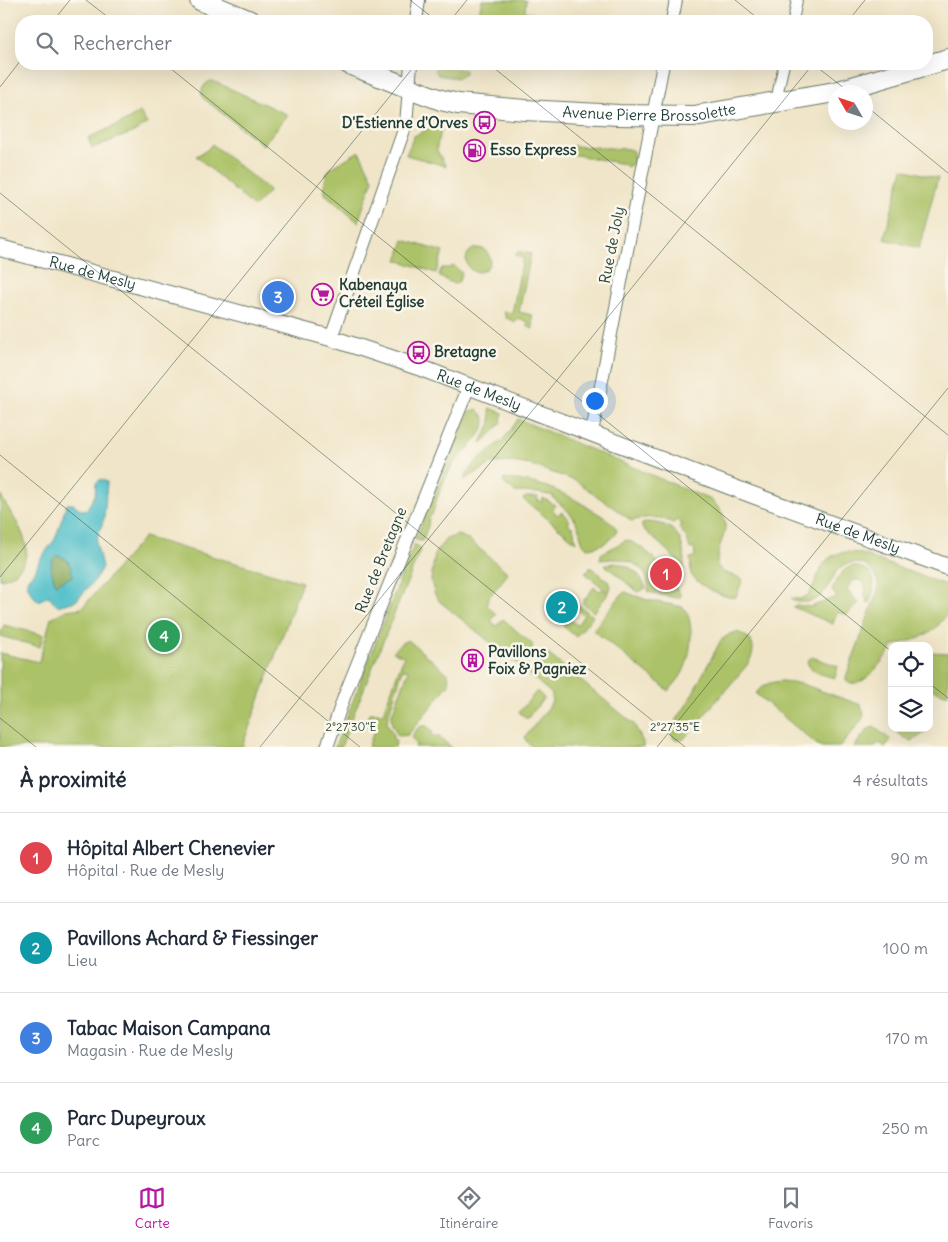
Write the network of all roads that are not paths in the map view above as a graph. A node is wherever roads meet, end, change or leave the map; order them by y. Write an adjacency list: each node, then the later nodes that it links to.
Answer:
1 (200, 0): 5 (main road)
2 (419, 0): 6 (street)
3 (676, 0): 7 (street)
4 (797, 0): 8 (street)
5 (236, 15)
6 (417, 15)
7 (673, 15)
8 (794, 15)
9 (948, 59): 10 (main road, Avenue Pierre Brossolette)
10 (933, 63)
11 (365, 70): 16 (main road, Avenue Pierre Brossolette)
12 (411, 70): 16 (street)
13 (663, 70): 18 (street, Rue de Joly)
14 (783, 70): 17 (street)
15 (910, 70): 18 (main road, Avenue Pierre Brossolette)
16 (410, 88): 18 (main road, Avenue Pierre Brossolette); 20 (street)
17 (778, 91)
18 (654, 116): 22 (street, Rue de Joly)
19 (0, 248): 20 (street, Rue de Mesly)
20 (331, 338): 21 (street, Rue de Mesly)
21 (469, 386): 22 (street, Rue de Mesly); 24 (street, Rue de Bretagne)
22 (592, 432): 23 (street, Rue de Mesly)
23 (948, 567)
24 (327, 747)

